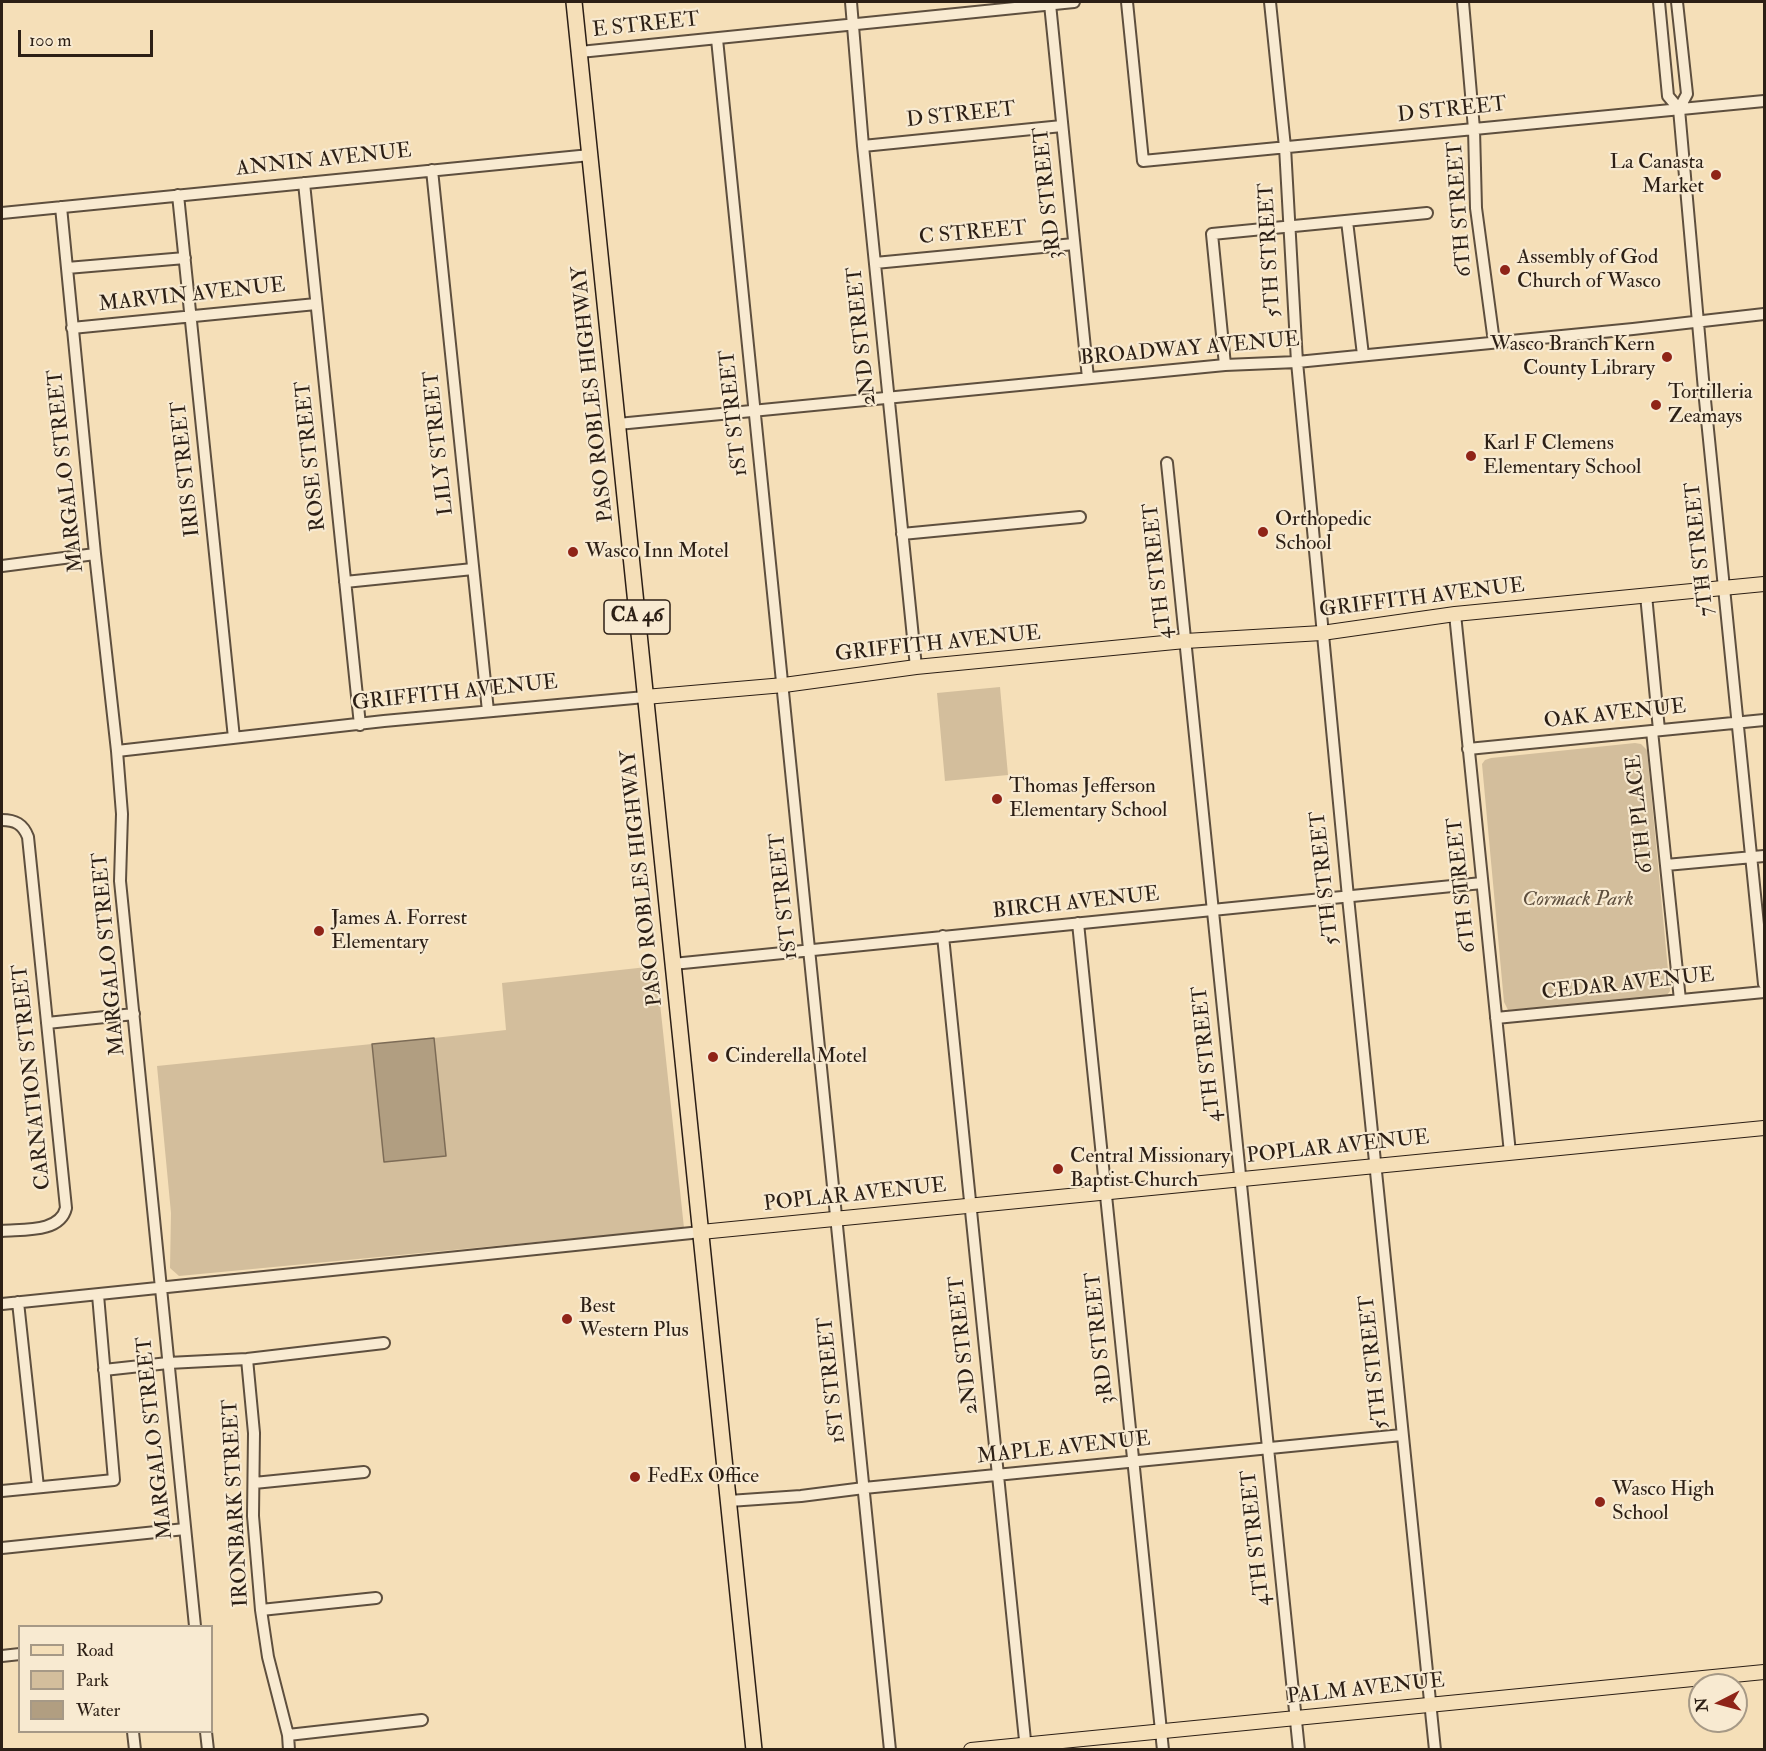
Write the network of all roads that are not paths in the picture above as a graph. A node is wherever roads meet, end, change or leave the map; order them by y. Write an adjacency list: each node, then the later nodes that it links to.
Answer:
1 (574, 2): 12 (highway, PASO ROBLES HIGHWAY / CA 46)
2 (851, 2): 10 (street, 2ND STREET)
3 (1074, 2): 9 (street, E STREET)
4 (1127, 2): 18 (street, D STREET)
5 (1270, 2): 18 (street, 5TH STREET)
6 (1463, 2): 16 (street, 6TH STREET)
7 (1659, 2): 14 (street, 7TH STREET)
8 (1677, 2): 14 (street, 7TH STREET)
9 (1050, 4): 10 (street, E STREET); 15 (street, 3RD STREET)
10 (854, 26): 11 (street, E STREET); 17 (street, 2ND STREET)
11 (717, 39): 12 (street, E STREET); 43 (street, 1ST STREET)
12 (580, 52): 19 (highway, PASO ROBLES HIGHWAY / CA 46)
13 (1764, 100): 14 (street, D STREET)
14 (1678, 109): 16 (street, D STREET); 35 (street, 7TH STREET)
15 (1062, 126): 17 (street, D STREET); 28 (street, 3RD STREET)
16 (1474, 129): 18 (street, D STREET); 37 (street, 6TH STREET)
17 (863, 146): 30 (street, 2ND STREET)
18 (1285, 147): 27 (street, 5TH STREET)
19 (590, 155): 20 (street, ANNIN AVENUE); 44 (highway, PASO ROBLES HIGHWAY / CA 46)
20 (432, 170): 21 (street, ANNIN AVENUE); 50 (street, LILY STREET)
21 (304, 183): 22 (street, ANNIN AVENUE); 32 (street, ROSE STREET)
22 (178, 195): 23 (street, ANNIN AVENUE); 29 (street, IRIS STREET)
23 (61, 207): 24 (street, ANNIN AVENUE); 31 (street, MARGALO STREET)
24 (2, 213)
25 (1427, 213): 26 (street)
26 (1347, 221): 27 (street); 38 (street)
27 (1288, 227): 39 (street, 5TH STREET); 40 (street)
28 (1074, 244): 30 (street, C STREET); 41 (street, 3RD STREET)
29 (185, 258): 31 (street); 34 (street, IRIS STREET)
30 (875, 263): 42 (street, 2ND STREET)
31 (67, 268): 36 (street, MARGALO STREET)
32 (316, 304): 34 (street, MARVIN AVENUE); 51 (street, ROSE STREET)
33 (1764, 314): 35 (street, BROADWAY AVENUE)
34 (191, 316): 36 (street, MARVIN AVENUE); 66 (street, IRIS STREET)
35 (1699, 322): 37 (street, BROADWAY AVENUE); 53 (street, 7TH STREET)
36 (72, 328): 48 (street, MARGALO STREET)
37 (1494, 342): 38 (street, BROADWAY AVENUE)
38 (1363, 355): 39 (street, BROADWAY AVENUE)
39 (1297, 362): 40 (street, BROADWAY AVENUE); 56 (street, 5TH STREET)
40 (1225, 365): 41 (street, BROADWAY AVENUE)
41 (1088, 378): 42 (street, BROADWAY AVENUE)
42 (888, 398): 43 (street, BROADWAY AVENUE); 47 (street, 2ND STREET)
43 (754, 411): 44 (street, BROADWAY AVENUE); 59 (street, 1ST STREET)
44 (618, 424): 60 (highway, PASO ROBLES HIGHWAY / CA 46)
45 (1167, 463): 57 (street, 4TH STREET)
46 (1080, 517): 47 (street)
47 (902, 534): 58 (street, 2ND STREET)
48 (94, 554): 49 (street); 68 (street, MARGALO STREET)
49 (2, 566)
50 (473, 569): 51 (street); 61 (street, LILY STREET)
51 (345, 582): 64 (street, ROSE STREET)
52 (1764, 584): 53 (main road, GRIFFITH AVENUE)
53 (1724, 588): 54 (main road, GRIFFITH AVENUE); 63 (street, 7TH STREET)
54 (1646, 595): 55 (main road, GRIFFITH AVENUE); 65 (street, 6TH PLACE)
55 (1455, 614): 56 (main road, GRIFFITH AVENUE); 67 (street, 6TH STREET)
56 (1323, 633): 57 (main road, GRIFFITH AVENUE); 74 (street, 5TH STREET)
57 (1185, 641): 58 (main road, GRIFFITH AVENUE); 75 (street, 4TH STREET)
58 (916, 667): 59 (main road, GRIFFITH AVENUE)
59 (784, 685): 60 (main road, GRIFFITH AVENUE); 78 (street, 1ST STREET)
60 (645, 697): 61 (street, GRIFFITH AVENUE); 79 (highway, PASO ROBLES HIGHWAY / CA 46)
61 (488, 711): 64 (street, GRIFFITH AVENUE)
62 (1764, 720): 63 (street, OAK AVENUE)
63 (1738, 722): 65 (street, OAK AVENUE); 71 (street, 7TH STREET)
64 (360, 725): 66 (street, GRIFFITH AVENUE)
65 (1656, 730): 67 (street, OAK AVENUE); 72 (street, 6TH PLACE)
66 (234, 738): 68 (street, GRIFFITH AVENUE)
67 (1468, 749): 73 (street, 6TH STREET)
68 (117, 751): 83 (street, MARGALO STREET)
69 (2, 820): 85 (street, CARNATION STREET)
70 (1764, 856): 71 (street)
71 (1752, 857): 72 (street); 80 (street, 7TH STREET)
72 (1666, 865): 82 (street, 6TH PLACE)
73 (1482, 884): 74 (street, BIRCH AVENUE); 84 (street, 6TH STREET)
74 (1348, 897): 75 (street, BIRCH AVENUE); 88 (street, 5TH STREET)
75 (1213, 910): 76 (street, BIRCH AVENUE); 89 (street, 4TH STREET)
76 (1078, 923): 77 (street, BIRCH AVENUE); 90 (street, 3RD STREET)
77 (943, 936): 78 (street, BIRCH AVENUE); 91 (street, 2ND STREET)
78 (810, 952): 79 (street, BIRCH AVENUE); 92 (street, 1ST STREET)
79 (673, 964): 94 (highway, PASO ROBLES HIGHWAY / CA 46)
80 (1764, 984)
81 (1764, 992): 82 (street, CEDAR AVENUE)
82 (1680, 1000): 84 (street, CEDAR AVENUE)
83 (134, 1014): 85 (street); 95 (street, MARGALO STREET)
84 (1496, 1018): 87 (street, 6TH STREET)
85 (47, 1023): 93 (street, CARNATION STREET)
86 (1764, 1128): 87 (main road, POPLAR AVENUE)
87 (1510, 1153): 88 (main road, POPLAR AVENUE)
88 (1375, 1166): 89 (main road, POPLAR AVENUE); 103 (street, 5TH STREET)
89 (1240, 1179): 90 (main road, POPLAR AVENUE); 104 (street, 4TH STREET)
90 (1106, 1192): 91 (main road, POPLAR AVENUE); 105 (street, 3RD STREET)
91 (971, 1206): 92 (main road, POPLAR AVENUE); 107 (street, 2ND STREET)
92 (837, 1219): 94 (main road, POPLAR AVENUE); 110 (street, 1ST STREET)
93 (2, 1231)
94 (701, 1232): 95 (street); 112 (highway, PASO ROBLES HIGHWAY / CA 46)
95 (160, 1289): 96 (street); 101 (street, MARGALO STREET)
96 (98, 1295): 97 (street); 102 (street)
97 (18, 1302): 98 (street); 109 (street)
98 (2, 1304)
99 (384, 1343): 100 (street)
100 (247, 1359): 101 (street); 108 (street, IRONBARK STREET)
101 (168, 1364): 102 (street); 113 (street, MARGALO STREET)
102 (104, 1370): 109 (street)
103 (1402, 1435): 104 (street, MAPLE AVENUE); 121 (street, 5TH STREET)
104 (1268, 1448): 105 (street, MAPLE AVENUE); 122 (street, 4TH STREET)
105 (1133, 1462): 107 (street, MAPLE AVENUE); 124 (street, 3RD STREET)
106 (364, 1472): 108 (street)
107 (998, 1475): 110 (street, MAPLE AVENUE); 128 (street, 2ND STREET)
108 (254, 1483): 116 (street, IRONBARK STREET)
109 (38, 1487): 111 (street)
110 (864, 1488): 112 (street, MAPLE AVENUE); 133 (street, 1ST STREET)
111 (2, 1491)
112 (729, 1501): 132 (highway, PASO ROBLES HIGHWAY / CA 46)
113 (185, 1529): 114 (street); 117 (street, MARGALO STREET)
114 (2, 1548)
115 (376, 1598): 116 (street)
116 (261, 1610): 127 (street, IRONBARK STREET)
117 (195, 1625)
118 (18, 1654): 119 (street)
119 (2, 1656)
120 (1764, 1672): 121 (main road, PALM AVENUE)
121 (1430, 1704): 122 (main road, PALM AVENUE); 137 (street, 5TH STREET)
122 (1296, 1718): 124 (main road, PALM AVENUE); 136 (street, 4TH STREET)
123 (422, 1720): 127 (street)
124 (1161, 1731): 128 (main road, PALM AVENUE); 135 (street, 3RD STREET)
125 (133, 1733): 129 (street)
126 (206, 1733): 130 (street)
127 (288, 1735): 131 (street, IRONBARK STREET)
128 (1026, 1747): 134 (main road, PALM AVENUE)
129 (135, 1749)
130 (208, 1749)
131 (289, 1749)
132 (754, 1749)
133 (890, 1749)
134 (972, 1749)
135 (1163, 1749)
136 (1299, 1749)
137 (1435, 1749)

